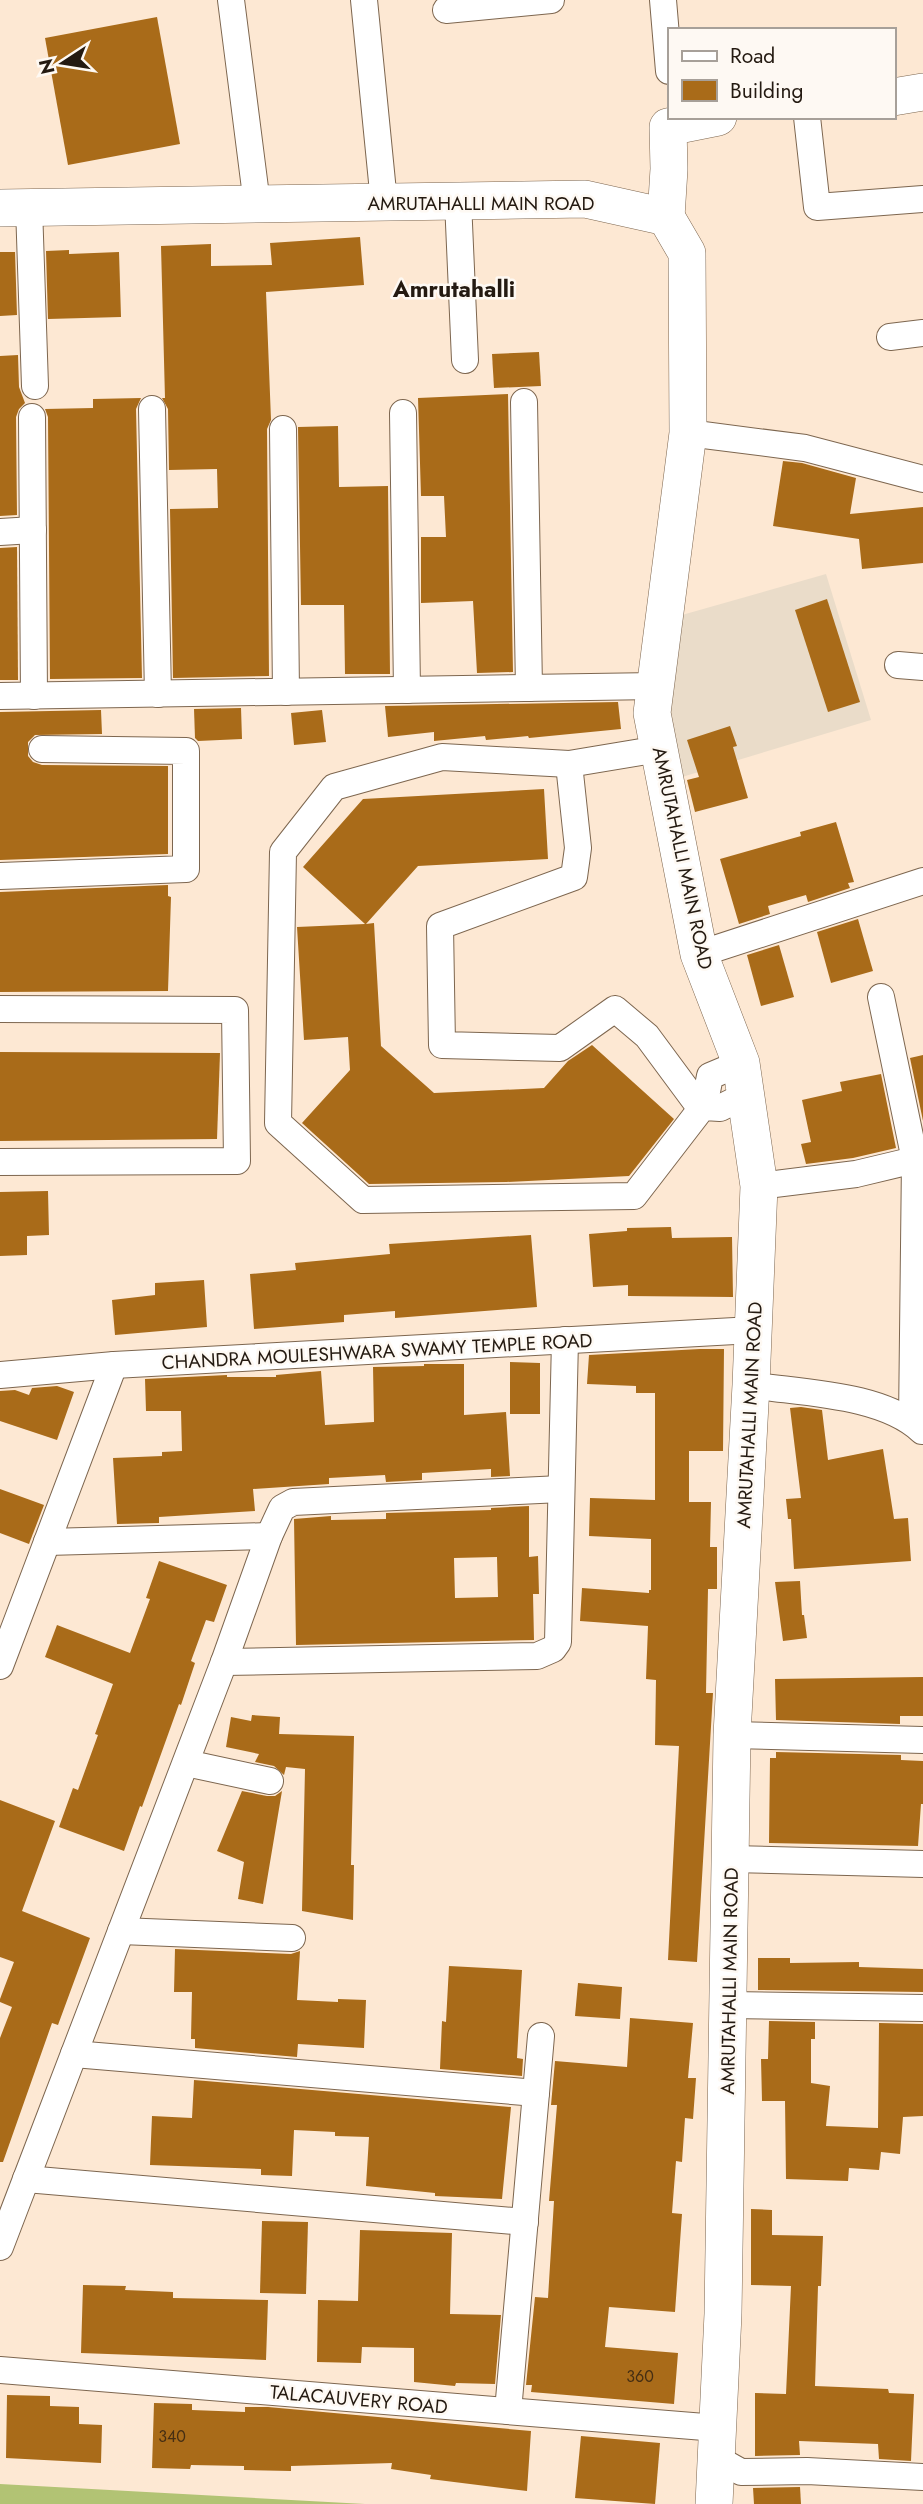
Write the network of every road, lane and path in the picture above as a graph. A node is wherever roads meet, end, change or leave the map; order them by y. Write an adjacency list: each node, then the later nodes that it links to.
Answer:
1 (231, 0): 16 (street)
2 (364, 0): 15 (street)
3 (551, 0): 5 (street)
4 (663, 0): 7 (street)
5 (481, 3): 6 (street)
6 (446, 10)
7 (668, 59)
8 (923, 92): 9 (street)
9 (895, 97)
10 (694, 119): 12 (street)
11 (807, 119): 13 (street)
12 (669, 121): 18 (street)
13 (923, 199)
14 (458, 201): 15 (street, AMRUTAHALLI MAIN ROAD); 18 (street, AMRUTAHALLI MAIN ROAD); 21 (street)
15 (384, 202): 16 (street, AMRUTAHALLI MAIN ROAD)
16 (257, 204): 17 (street, AMRUTAHALLI MAIN ROAD)
17 (15, 207): 22 (street)
18 (666, 216): 28 (street, AMRUTAHALLI MAIN ROAD)
19 (923, 333): 20 (street)
20 (890, 337)
21 (465, 360)
22 (35, 386)
23 (524, 402): 33 (street)
24 (152, 409): 36 (street)
25 (403, 413): 34 (street)
26 (32, 416): 30 (street)
27 (283, 429): 35 (street)
28 (688, 433): 29 (street); 32 (street, AMRUTAHALLI MAIN ROAD)
29 (923, 479)
30 (33, 530): 31 (street); 38 (street)
31 (0, 532)
32 (656, 686): 33 (street); 40 (street, AMRUTAHALLI MAIN ROAD)
33 (529, 688): 34 (street)
34 (407, 690): 35 (street)
35 (286, 692): 36 (street)
36 (158, 694): 38 (street)
37 (0, 696): 38 (street)
38 (34, 696)
39 (42, 749): 42 (street)
40 (659, 749): 41 (street); 44 (street, AMRUTAHALLI MAIN ROAD)
41 (569, 764): 48 (street); 48 (street)
42 (0, 877)
43 (923, 881): 44 (street)
44 (699, 954): 47 (street, AMRUTAHALLI MAIN ROAD)
45 (881, 997): 49 (street)
46 (0, 1009): 50 (street)
47 (743, 1079): 48 (street); 51 (street, AMRUTAHALLI MAIN ROAD)
48 (703, 1108)
49 (919, 1159): 51 (street); 57 (street)
50 (0, 1162)
51 (760, 1186): 52 (street, AMRUTAHALLI MAIN ROAD)
52 (753, 1330): 53 (street, CHANDRA MOULESHWARA SWAMY TEMPLE ROAD); 56 (street, AMRUTAHALLI MAIN ROAD)
53 (565, 1340): 54 (street, CHANDRA MOULESHWARA SWAMY TEMPLE ROAD); 58 (street)
54 (114, 1365): 55 (street, CHANDRA MOULESHWARA SWAMY TEMPLE ROAD); 60 (street)
55 (0, 1375)
56 (751, 1385): 57 (street); 63 (street, AMRUTAHALLI MAIN ROAD)
57 (918, 1427)
58 (561, 1489): 59 (street); 61 (street)
59 (269, 1536): 60 (street); 61 (street)
60 (47, 1542): 62 (street)
61 (224, 1662): 65 (street)
62 (0, 1666)
63 (732, 1735): 64 (street); 67 (street, AMRUTAHALLI MAIN ROAD)
64 (923, 1740)
65 (186, 1763): 66 (street); 69 (street)
66 (270, 1781)
67 (731, 1858): 68 (street); 71 (street, AMRUTAHALLI MAIN ROAD)
68 (923, 1864)
69 (121, 1931): 70 (street); 74 (street)
70 (292, 1938)
71 (728, 2005): 72 (street); 81 (street, AMRUTAHALLI MAIN ROAD)
72 (923, 2008)
73 (541, 2036): 75 (street)
74 (74, 2054): 75 (street); 76 (street)
75 (536, 2093): 77 (street)
76 (26, 2179): 77 (street); 78 (street)
77 (525, 2222): 80 (street)
78 (0, 2247)
79 (0, 2370): 80 (street, TALACAUVERY ROAD)
80 (508, 2411): 81 (street, TALACAUVERY ROAD)
81 (716, 2443): 82 (street, TALACAUVERY ROAD); 83 (street, AMRUTAHALLI MAIN ROAD)
82 (923, 2477)
83 (713, 2504)

